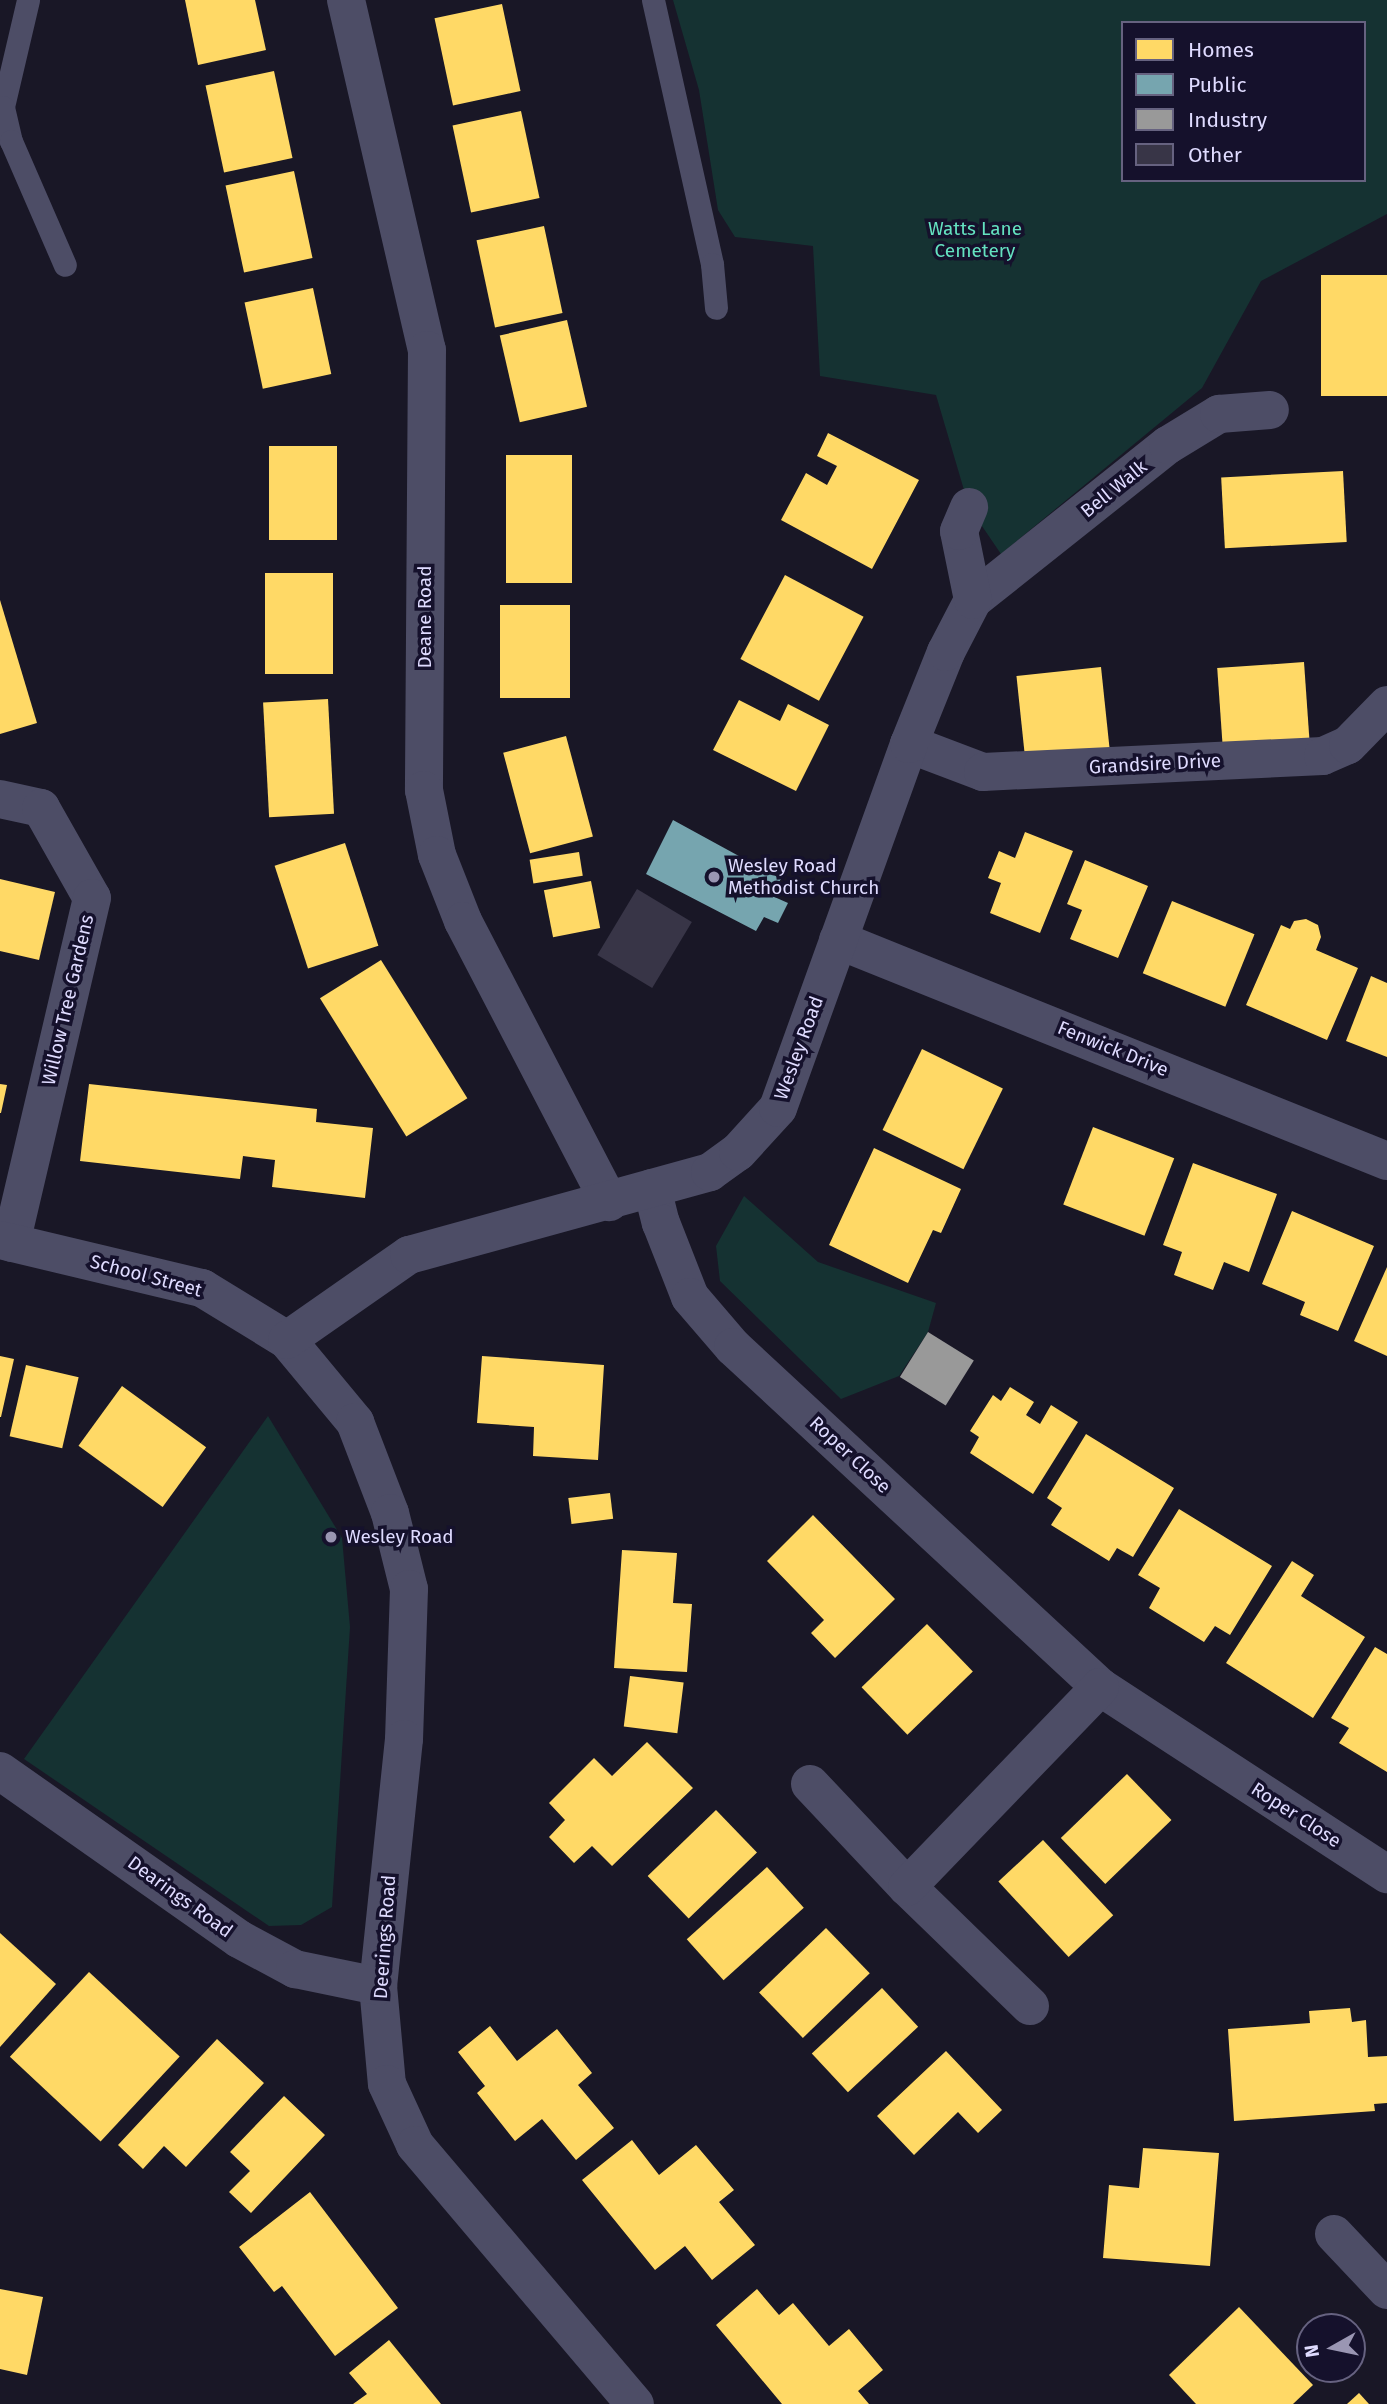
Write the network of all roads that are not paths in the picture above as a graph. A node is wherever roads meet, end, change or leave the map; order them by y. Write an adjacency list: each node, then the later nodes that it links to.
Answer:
1 (28, 0): 4 (lane)
2 (346, 0): 15 (street, Deane Road)
3 (653, 0): 5 (lane)
4 (65, 265)
5 (716, 308)
6 (1270, 411): 8 (street, Bell Walk)
7 (969, 508): 8 (street)
8 (973, 600): 10 (street, Wesley Road)
9 (1387, 705): 10 (street, Grandsire Drive)
10 (908, 744): 12 (street, Wesley Road)
11 (0, 799): 16 (street, Willow Tree Gardens)
12 (838, 940): 13 (street, Fenwick Drive); 14 (street, Wesley Road)
13 (1387, 1161)
14 (652, 1188): 15 (street, Wesley Road); 19 (street, Roper Close)
15 (609, 1202): 17 (street, Wesley Road)
16 (6, 1242): 17 (street, School Street)
17 (286, 1340): 18 (street, School Street)
18 (390, 1513): 24 (street, Deerings Road)
19 (1100, 1687): 22 (street, Roper Close); 23 (street)
20 (0, 1771): 24 (street, Dearings Road)
21 (810, 1784): 23 (street)
22 (1387, 1874)
23 (907, 1887): 25 (street)
24 (378, 1986): 28 (street, Deerings Road)
25 (1030, 2006)
26 (1334, 2234): 27 (street)
27 (1387, 2290)
28 (635, 2404)

